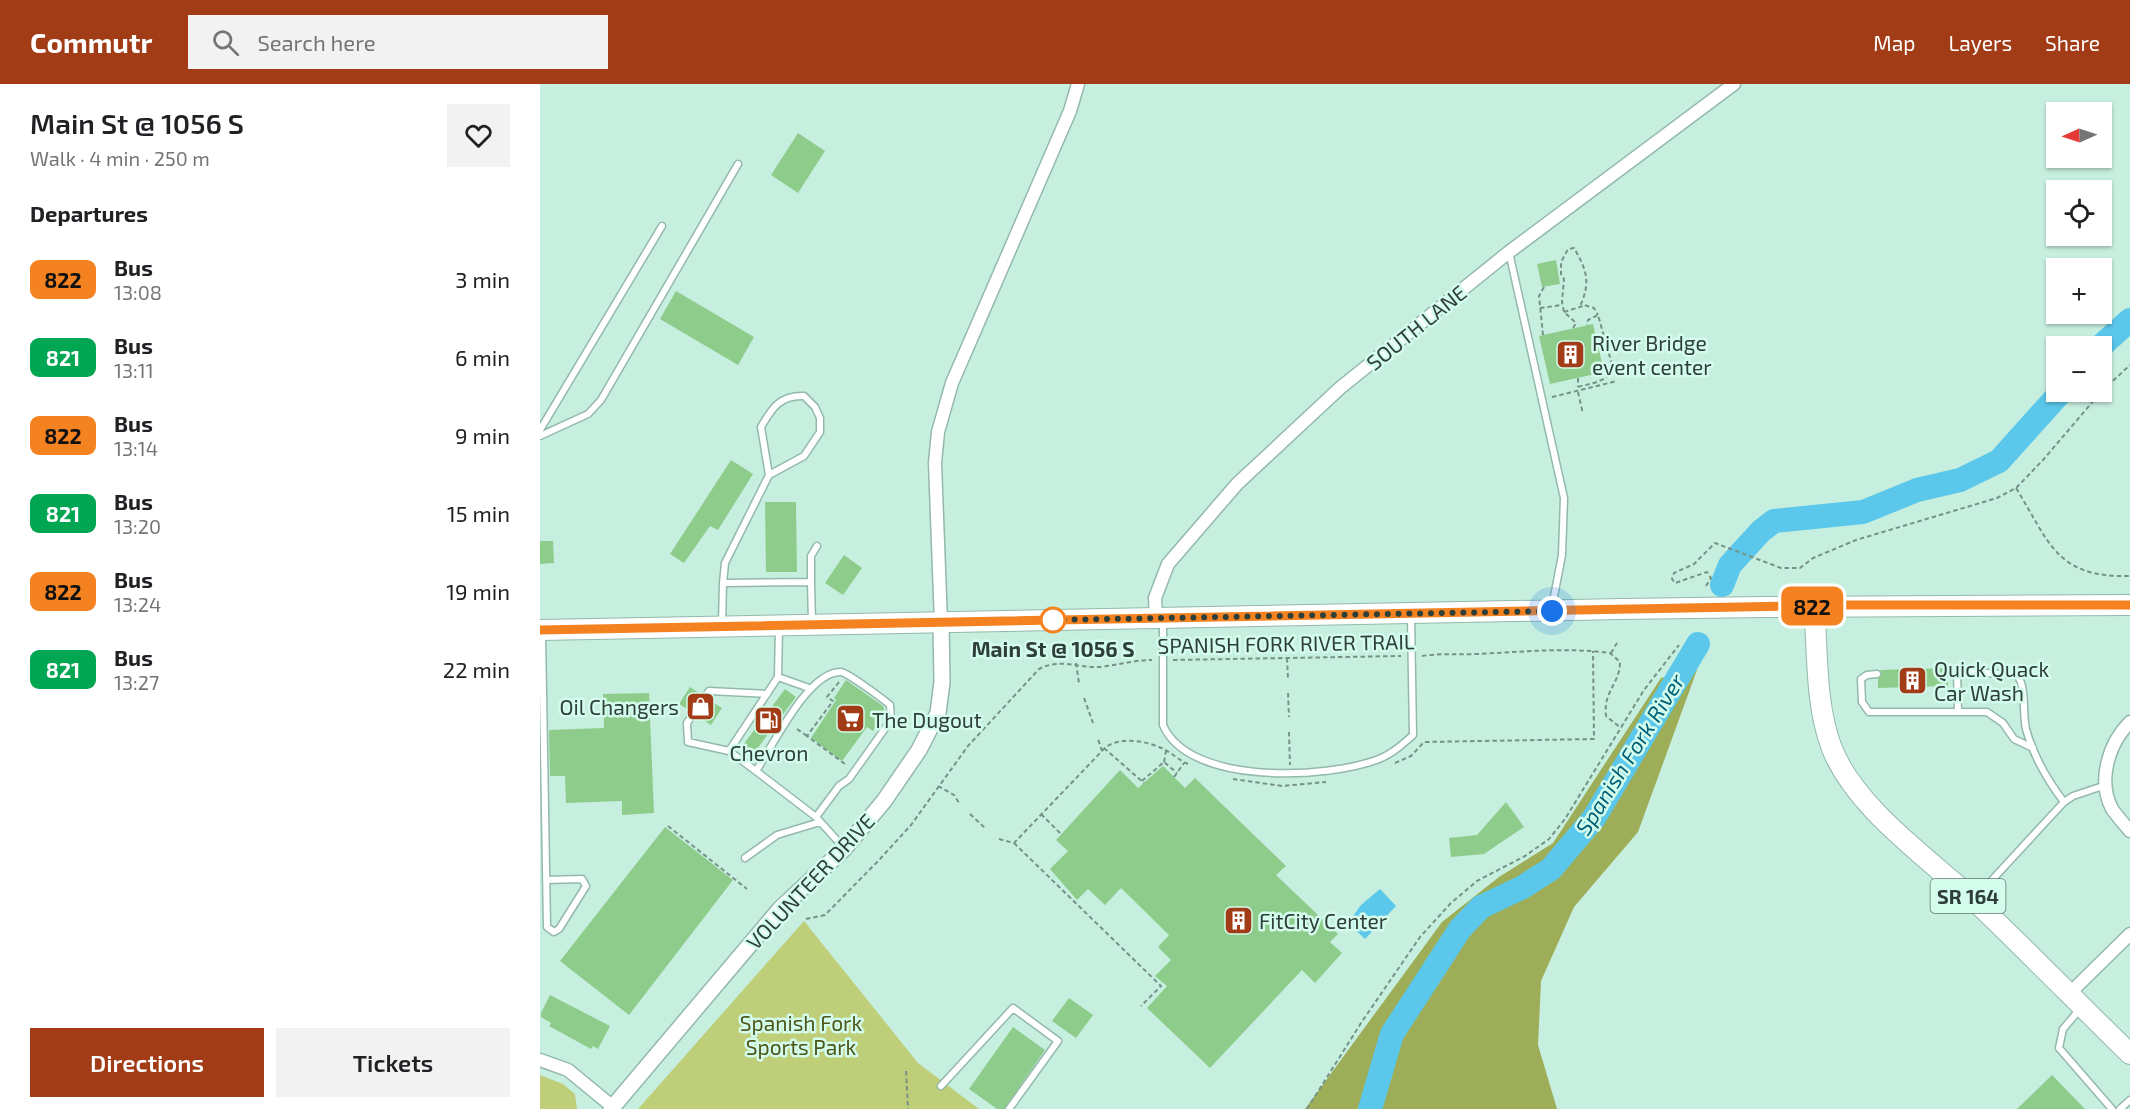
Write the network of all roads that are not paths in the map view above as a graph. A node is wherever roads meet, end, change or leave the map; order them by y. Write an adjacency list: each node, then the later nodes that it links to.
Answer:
1 (1078, 84): 17 (street)
2 (1734, 84): 5 (street, SOUTH LANE)
3 (738, 164): 7 (lane)
4 (662, 226): 6 (lane)
5 (1509, 252): 14 (lane); 16 (street, SOUTH LANE)
6 (540, 430)
7 (540, 436)
8 (769, 475): 8 (lane); 11 (lane)
9 (817, 546): 10 (lane)
10 (812, 582): 11 (lane); 19 (lane)
11 (723, 583): 20 (lane)
12 (2130, 605): 13 (main road)
13 (1814, 606): 14 (main road, bridge); 44 (main road, SR 164)
14 (1552, 611): 15 (main road)
15 (1410, 613): 16 (main road); 16 (lane)
16 (1160, 619): 17 (main road)
17 (941, 624): 19 (main road); 39 (street, VOLUNTEER DRIVE)
18 (778, 626): 19 (main road); 20 (main road); 27 (lane)
19 (812, 626)
20 (722, 627): 21 (main road)
21 (541, 630): 41 (lane)
22 (1948, 673): 23 (lane)
23 (1957, 673): 24 (lane); 30 (lane)
24 (1975, 673)
25 (1984, 673): 32 (lane)
26 (1877, 674): 30 (lane)
27 (778, 678): 28 (lane); 29 (lane)
28 (809, 688): 34 (lane); 37 (lane)
29 (767, 694): 33 (lane); 33 (lane)
30 (1958, 711): 32 (lane)
31 (2130, 722): 35 (street)
32 (2033, 748): 36 (lane)
33 (729, 751): 34 (lane)
34 (756, 771): 37 (lane)
35 (2107, 785): 36 (lane); 38 (street)
36 (2064, 802): 42 (lane)
37 (818, 820): 39 (lane); 40 (lane)
38 (2130, 831)
39 (844, 849): 49 (street, VOLUNTEER DRIVE)
40 (745, 858)
41 (546, 880): 41 (lane)
42 (1992, 880)
43 (2130, 934): 44 (street)
44 (2076, 1000): 45 (main road, SR 164); 51 (lane)
45 (2130, 1054)
46 (540, 1060): 49 (street)
47 (941, 1086): 50 (lane)
48 (2130, 1100): 52 (lane)
49 (612, 1108)
50 (1010, 1109)
51 (2112, 1109)
52 (2120, 1109)

